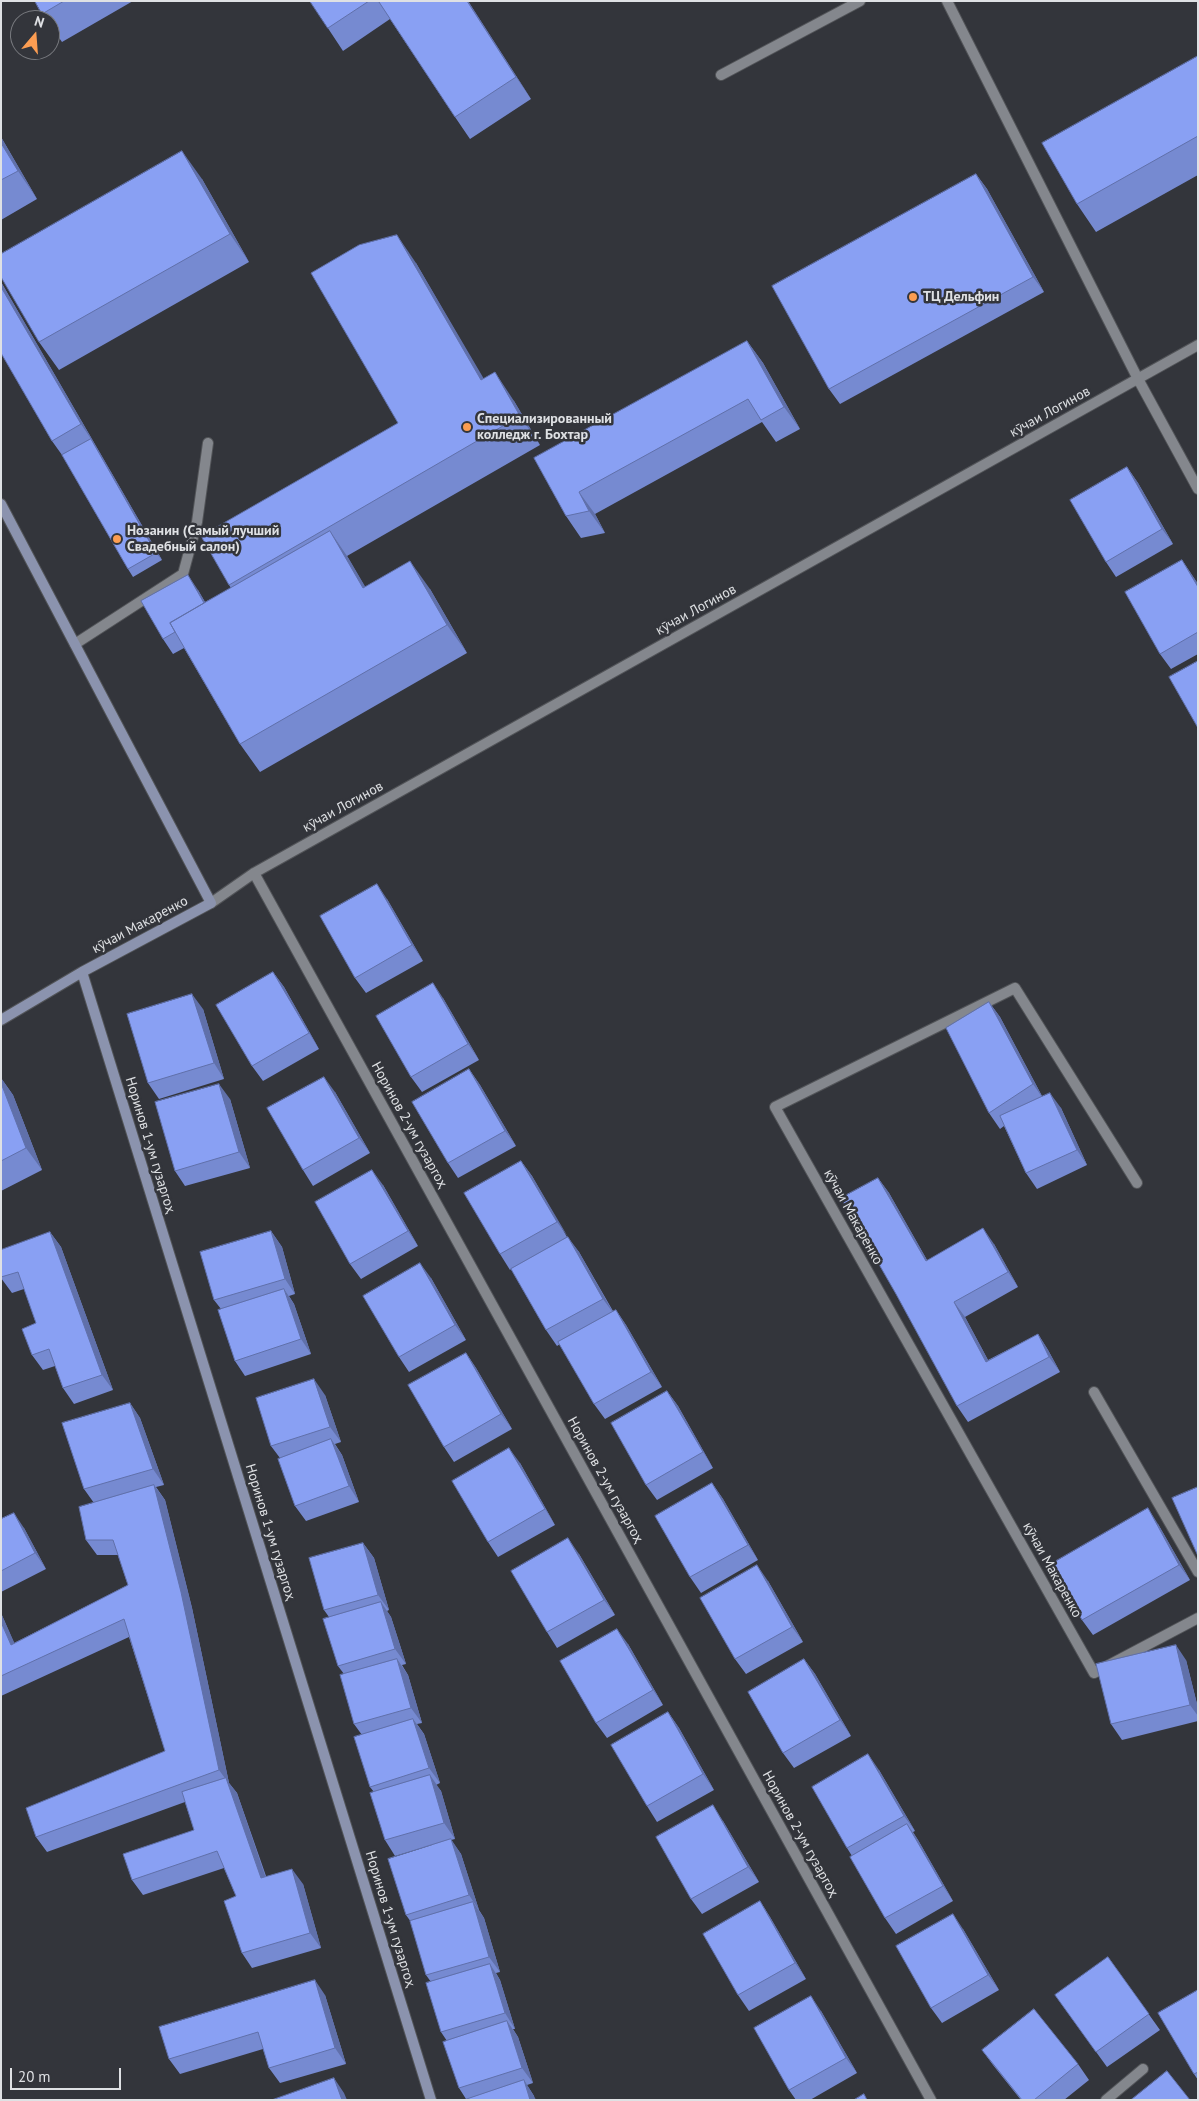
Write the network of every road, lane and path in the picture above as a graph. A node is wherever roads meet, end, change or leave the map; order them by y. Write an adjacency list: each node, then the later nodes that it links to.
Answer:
1 (860, 1): 3 (street)
2 (947, 1): 5 (street)
3 (721, 75)
4 (1198, 345): 5 (street, кӯчаи Логинов)
5 (1138, 379): 7 (street); 10 (street, кӯчаи Логинов)
6 (208, 443): 9 (street)
7 (1198, 489)
8 (1, 504): 9 (street)
9 (75, 644): 11 (street)
10 (254, 873): 11 (street, кӯчаи Логинов); 20 (street, Норинов 2-ум гузаргоҳ)
11 (211, 903): 12 (street, кӯчаи Макаренко)
12 (82, 972): 13 (street); 19 (street, Норинов 1-ум гузаргоҳ)
13 (1, 1020)
14 (1137, 1183): 17 (street, кӯчаи Макаренко)
15 (1094, 1392): 16 (street)
16 (1198, 1572)
17 (1198, 1618)
18 (1143, 2069): 21 (street)
19 (431, 2100)
20 (931, 2100)
21 (1106, 2100)

